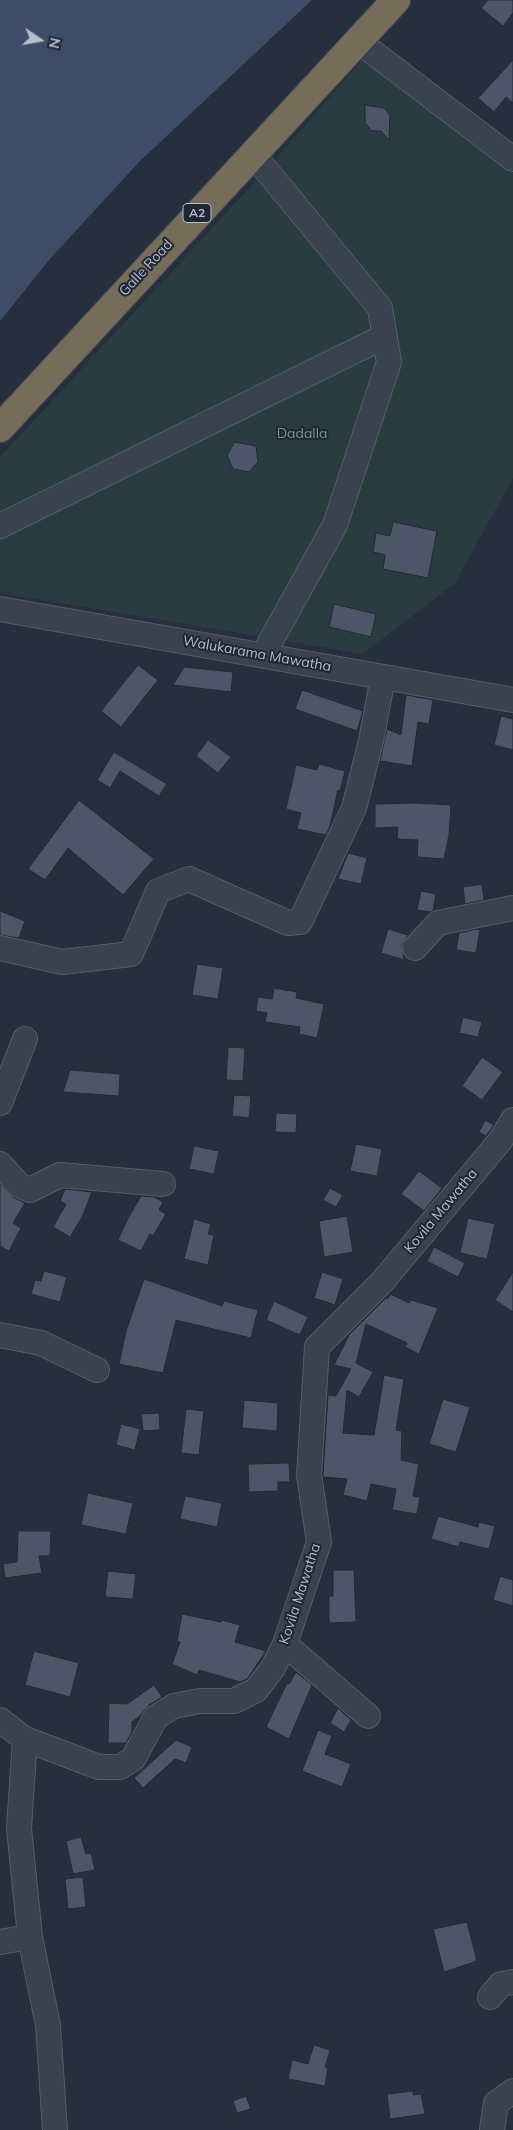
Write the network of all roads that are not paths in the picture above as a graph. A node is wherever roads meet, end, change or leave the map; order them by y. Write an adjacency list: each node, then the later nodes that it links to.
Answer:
1 (396, 0): 2 (highway, Galle Road / A2)
2 (358, 41): 3 (highway, Galle Road / A2); 4 (street)
3 (252, 154): 5 (street); 6 (highway, Galle Road / A2)
4 (513, 159)
5 (384, 336): 7 (street); 9 (street)
6 (0, 428)
7 (0, 526)
8 (0, 609): 9 (street, Walukarama Mawatha)
9 (264, 655): 10 (street, Walukarama Mawatha)
10 (383, 676): 11 (street, Walukarama Mawatha); 13 (street)
11 (513, 700)
12 (513, 908): 14 (street)
13 (0, 948)
14 (415, 948)
15 (25, 1039): 16 (street)
16 (0, 1103)
17 (513, 1120): 18 (street, Kovila Mawatha)
18 (507, 1145): 23 (street, Kovila Mawatha)
19 (0, 1164): 20 (street)
20 (163, 1184)
21 (0, 1335): 22 (street)
22 (97, 1370)
23 (285, 1644): 24 (street); 26 (street, Kovila Mawatha)
24 (368, 1716)
25 (0, 1720): 26 (street, Kovila Mawatha)
26 (25, 1739): 27 (street)
27 (30, 1937): 28 (street); 32 (street)
28 (0, 1942)
29 (513, 1982): 30 (street)
30 (490, 1997)
31 (513, 2091): 33 (street)
32 (55, 2130)
33 (492, 2130)

